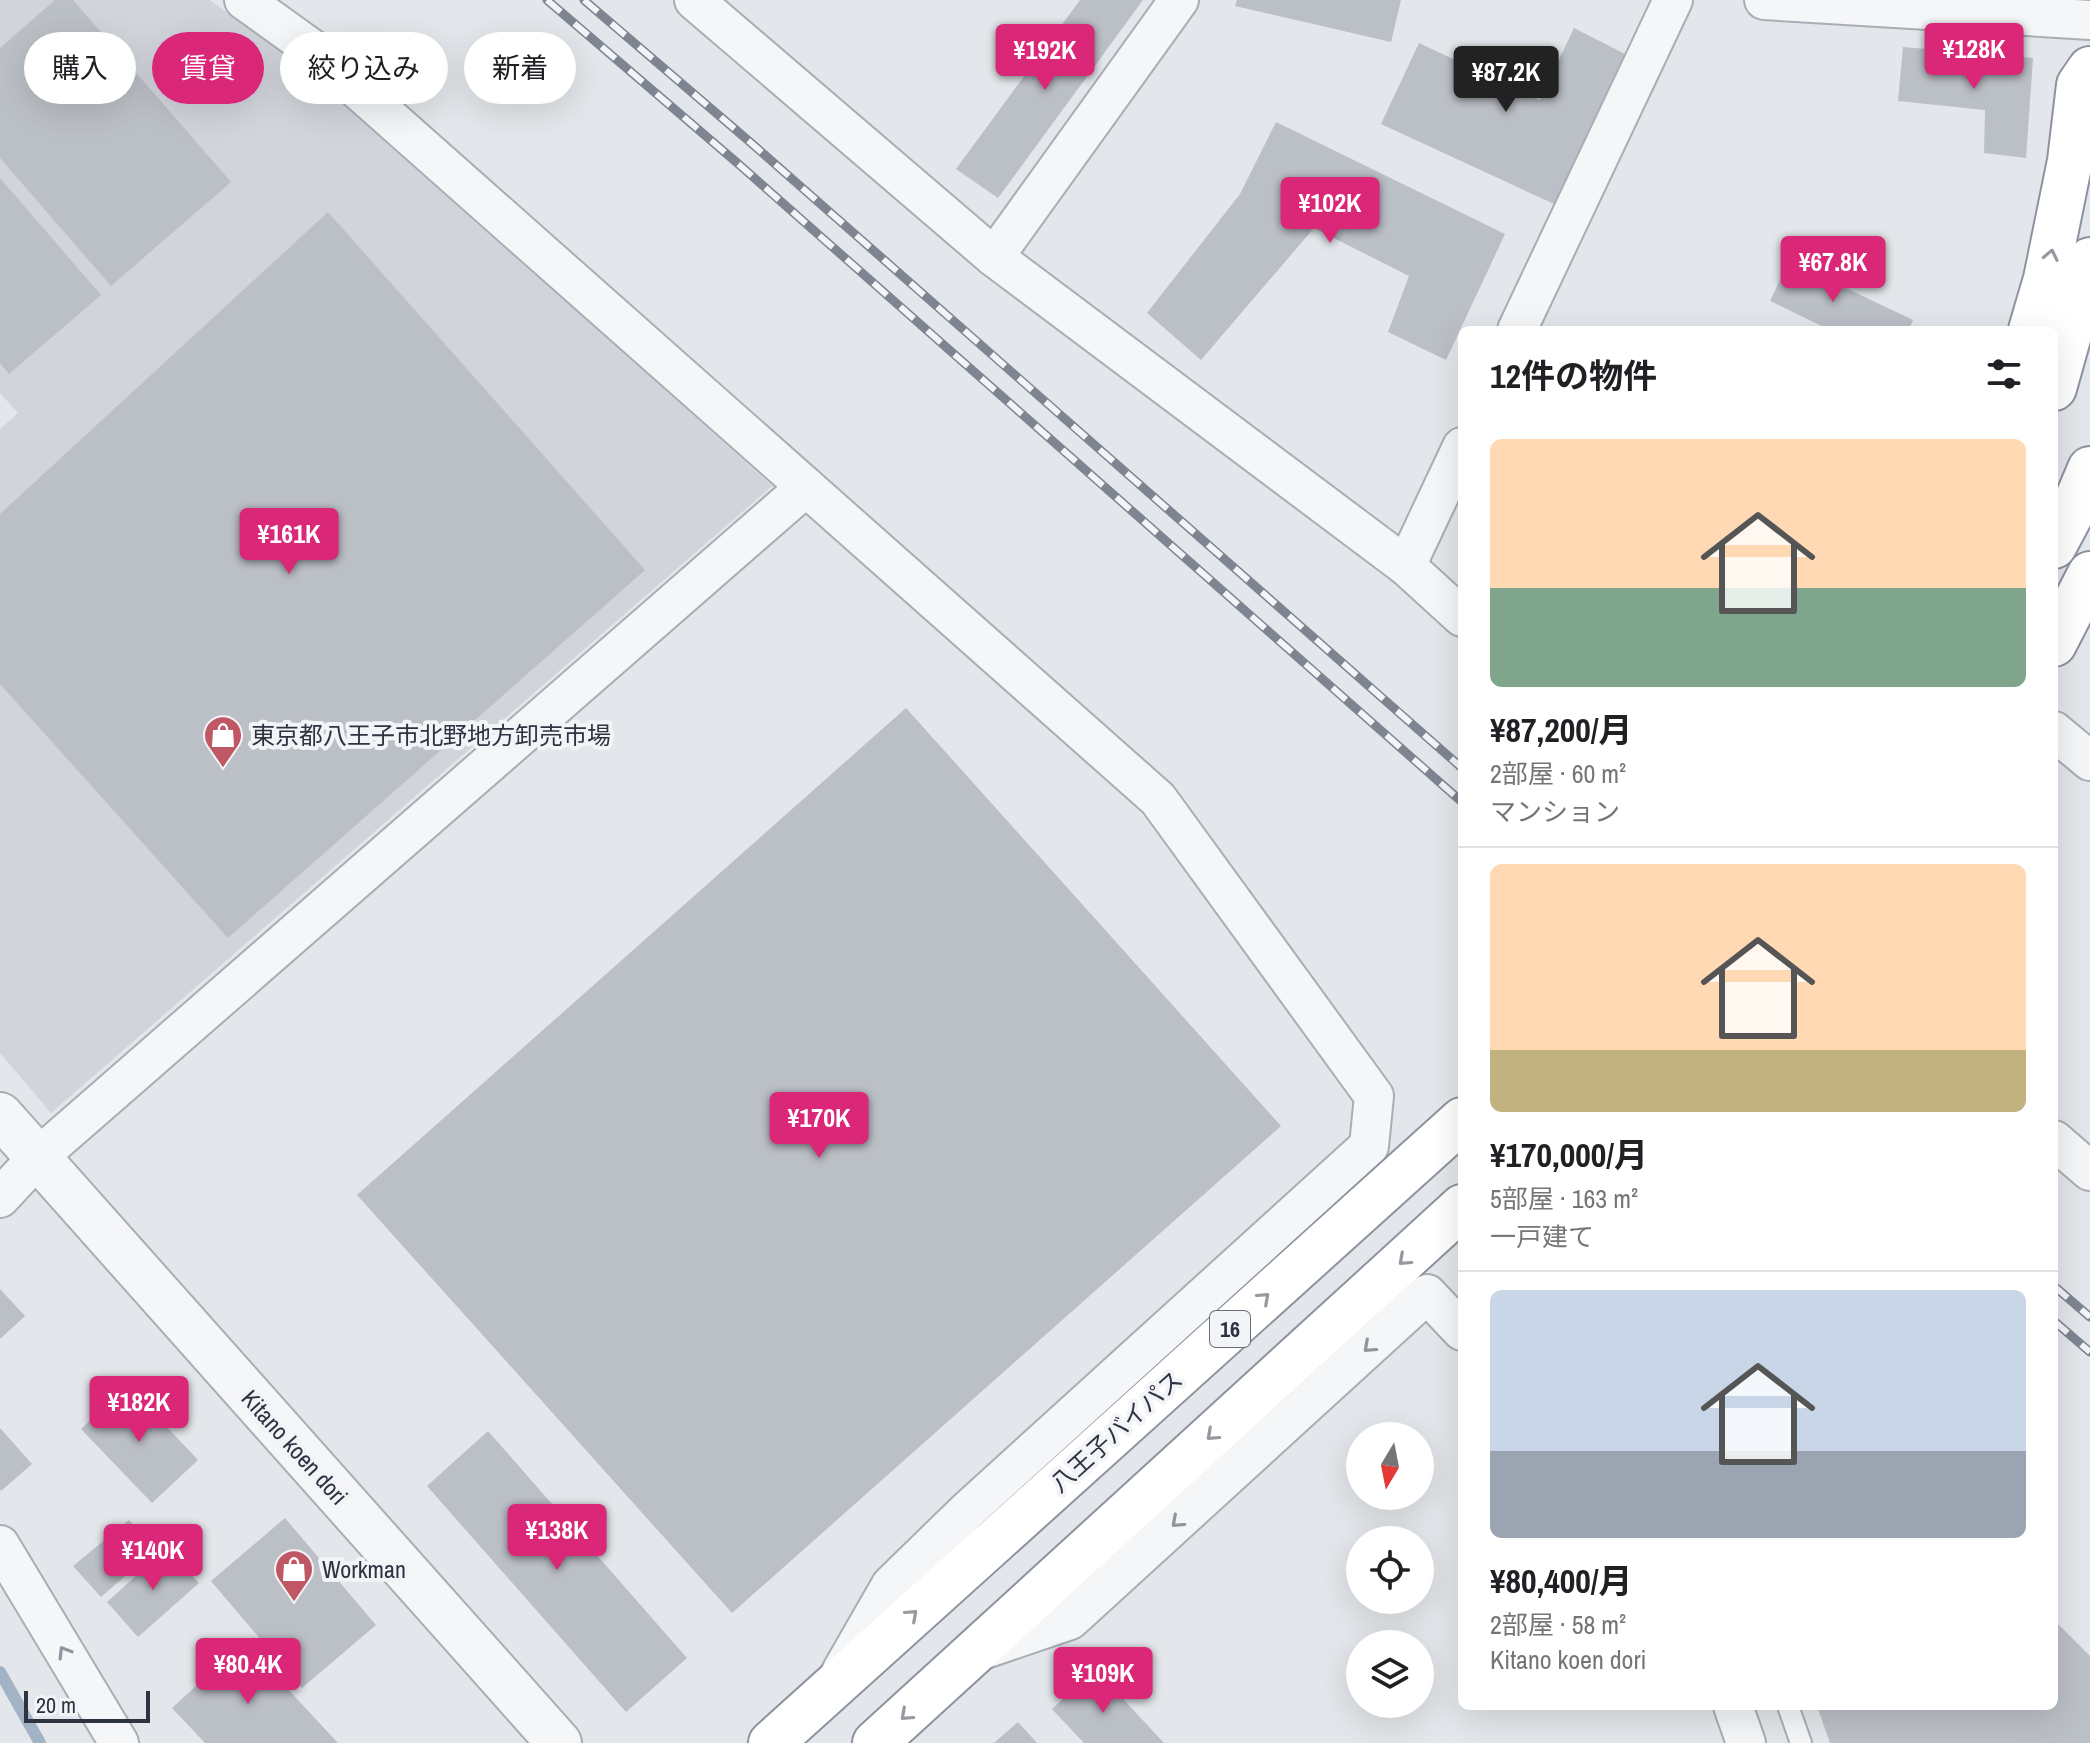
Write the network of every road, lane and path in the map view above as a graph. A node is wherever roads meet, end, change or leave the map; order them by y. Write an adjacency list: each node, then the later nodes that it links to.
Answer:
1 (244, 0): 15 (street)
2 (694, 0): 8 (street)
3 (1179, 0): 8 (street)
4 (1673, 0): 10 (street)
5 (1764, 0): 6 (street)
6 (2090, 20)
7 (2090, 69): 11 (highway, one-way to 7)
8 (994, 257): 17 (street)
9 (2090, 260): 12 (highway)
10 (1519, 326)
11 (2032, 326)
12 (2058, 374)
13 (1458, 456): 17 (street)
14 (2090, 469): 16 (highway)
15 (806, 487): 26 (street); 33 (street)
16 (2058, 538)
17 (1406, 566): 19 (street)
18 (2090, 574): 20 (highway)
19 (1458, 613)
20 (2058, 636)
21 (2058, 734): 22 (street)
22 (2090, 761)
23 (0, 1115): 26 (street, Kitano koen dori)
24 (1458, 1124): 33 (highway, 八王子バイパス / 16, one-way to 24)
25 (2058, 1143): 27 (street)
26 (37, 1158): 28 (street); 37 (street, Kitano koen dori)
27 (2090, 1171)
28 (0, 1198)
29 (1458, 1211): 32 (highway, one-way to 32)
30 (1458, 1327): 32 (street, one-way to 32)
31 (0, 1545): 36 (street, one-way to 31)
32 (973, 1653): 39 (highway, one-way to 39)
33 (831, 1689): 38 (highway, 八王子バイパス / 16)
34 (1734, 1710): 40 (street)
35 (1789, 1710): 41 (lane)
36 (119, 1743)
37 (559, 1743)
38 (771, 1743)
39 (875, 1743)
40 (1746, 1743)
41 (1801, 1743)

